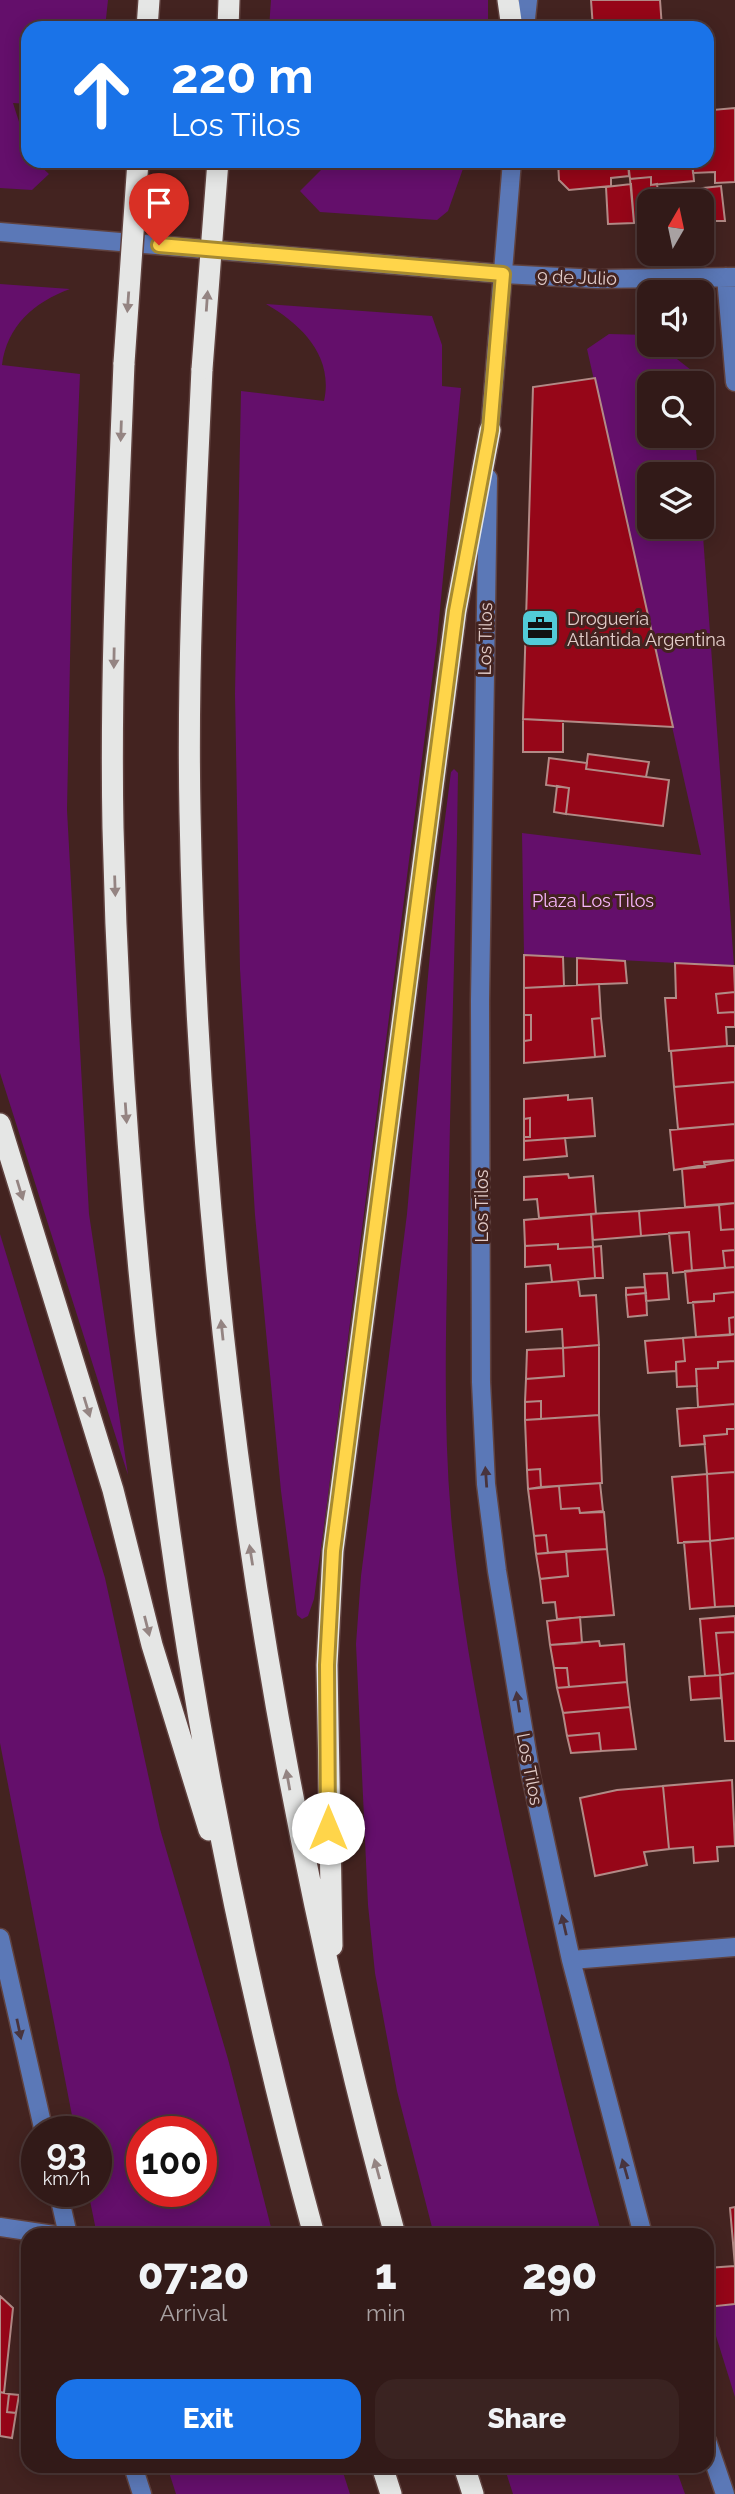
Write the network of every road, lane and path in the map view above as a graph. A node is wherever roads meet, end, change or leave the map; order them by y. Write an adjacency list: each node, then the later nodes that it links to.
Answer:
1 (149, 0): 5 (highway)
2 (229, 0): 6 (highway)
3 (508, 0): 7 (highway)
4 (528, 0): 8 (street)
5 (148, 21)
6 (228, 21)
7 (511, 21)
8 (526, 21)
9 (138, 168): 18 (highway, one-way to 18, bridge)
10 (217, 168): 22 (highway, one-way to 10, bridge)
11 (511, 168): 13 (street, Los Tilos)
12 (0, 232): 13 (street, 9 de Julio)
13 (503, 274): 14 (street, 9 de Julio); 16 (street, Los Tilos)
14 (731, 277): 15 (street)
15 (735, 382)
16 (490, 430): 21 (street, Los Tilos, one-way to 16); 22 (highway)
17 (0, 1125): 18 (highway, one-way to 18)
18 (241, 1937): 27 (highway)
19 (0, 1938): 23 (street, one-way to 23)
20 (735, 1947): 21 (street)
21 (571, 1960): 29 (street, Los Tilos, one-way to 21)
22 (334, 1997): 28 (highway, one-way to 22)
23 (40, 2116)
24 (62, 2207): 26 (street)
25 (0, 2227): 30 (street)
26 (66, 2228)
27 (312, 2228)
28 (393, 2228)
29 (641, 2228)
30 (21, 2230)
31 (714, 2462): 38 (street)
32 (135, 2473): 35 (street)
33 (384, 2473): 36 (highway)
34 (466, 2473): 37 (highway)
35 (142, 2494)
36 (391, 2494)
37 (473, 2494)
38 (725, 2494)

